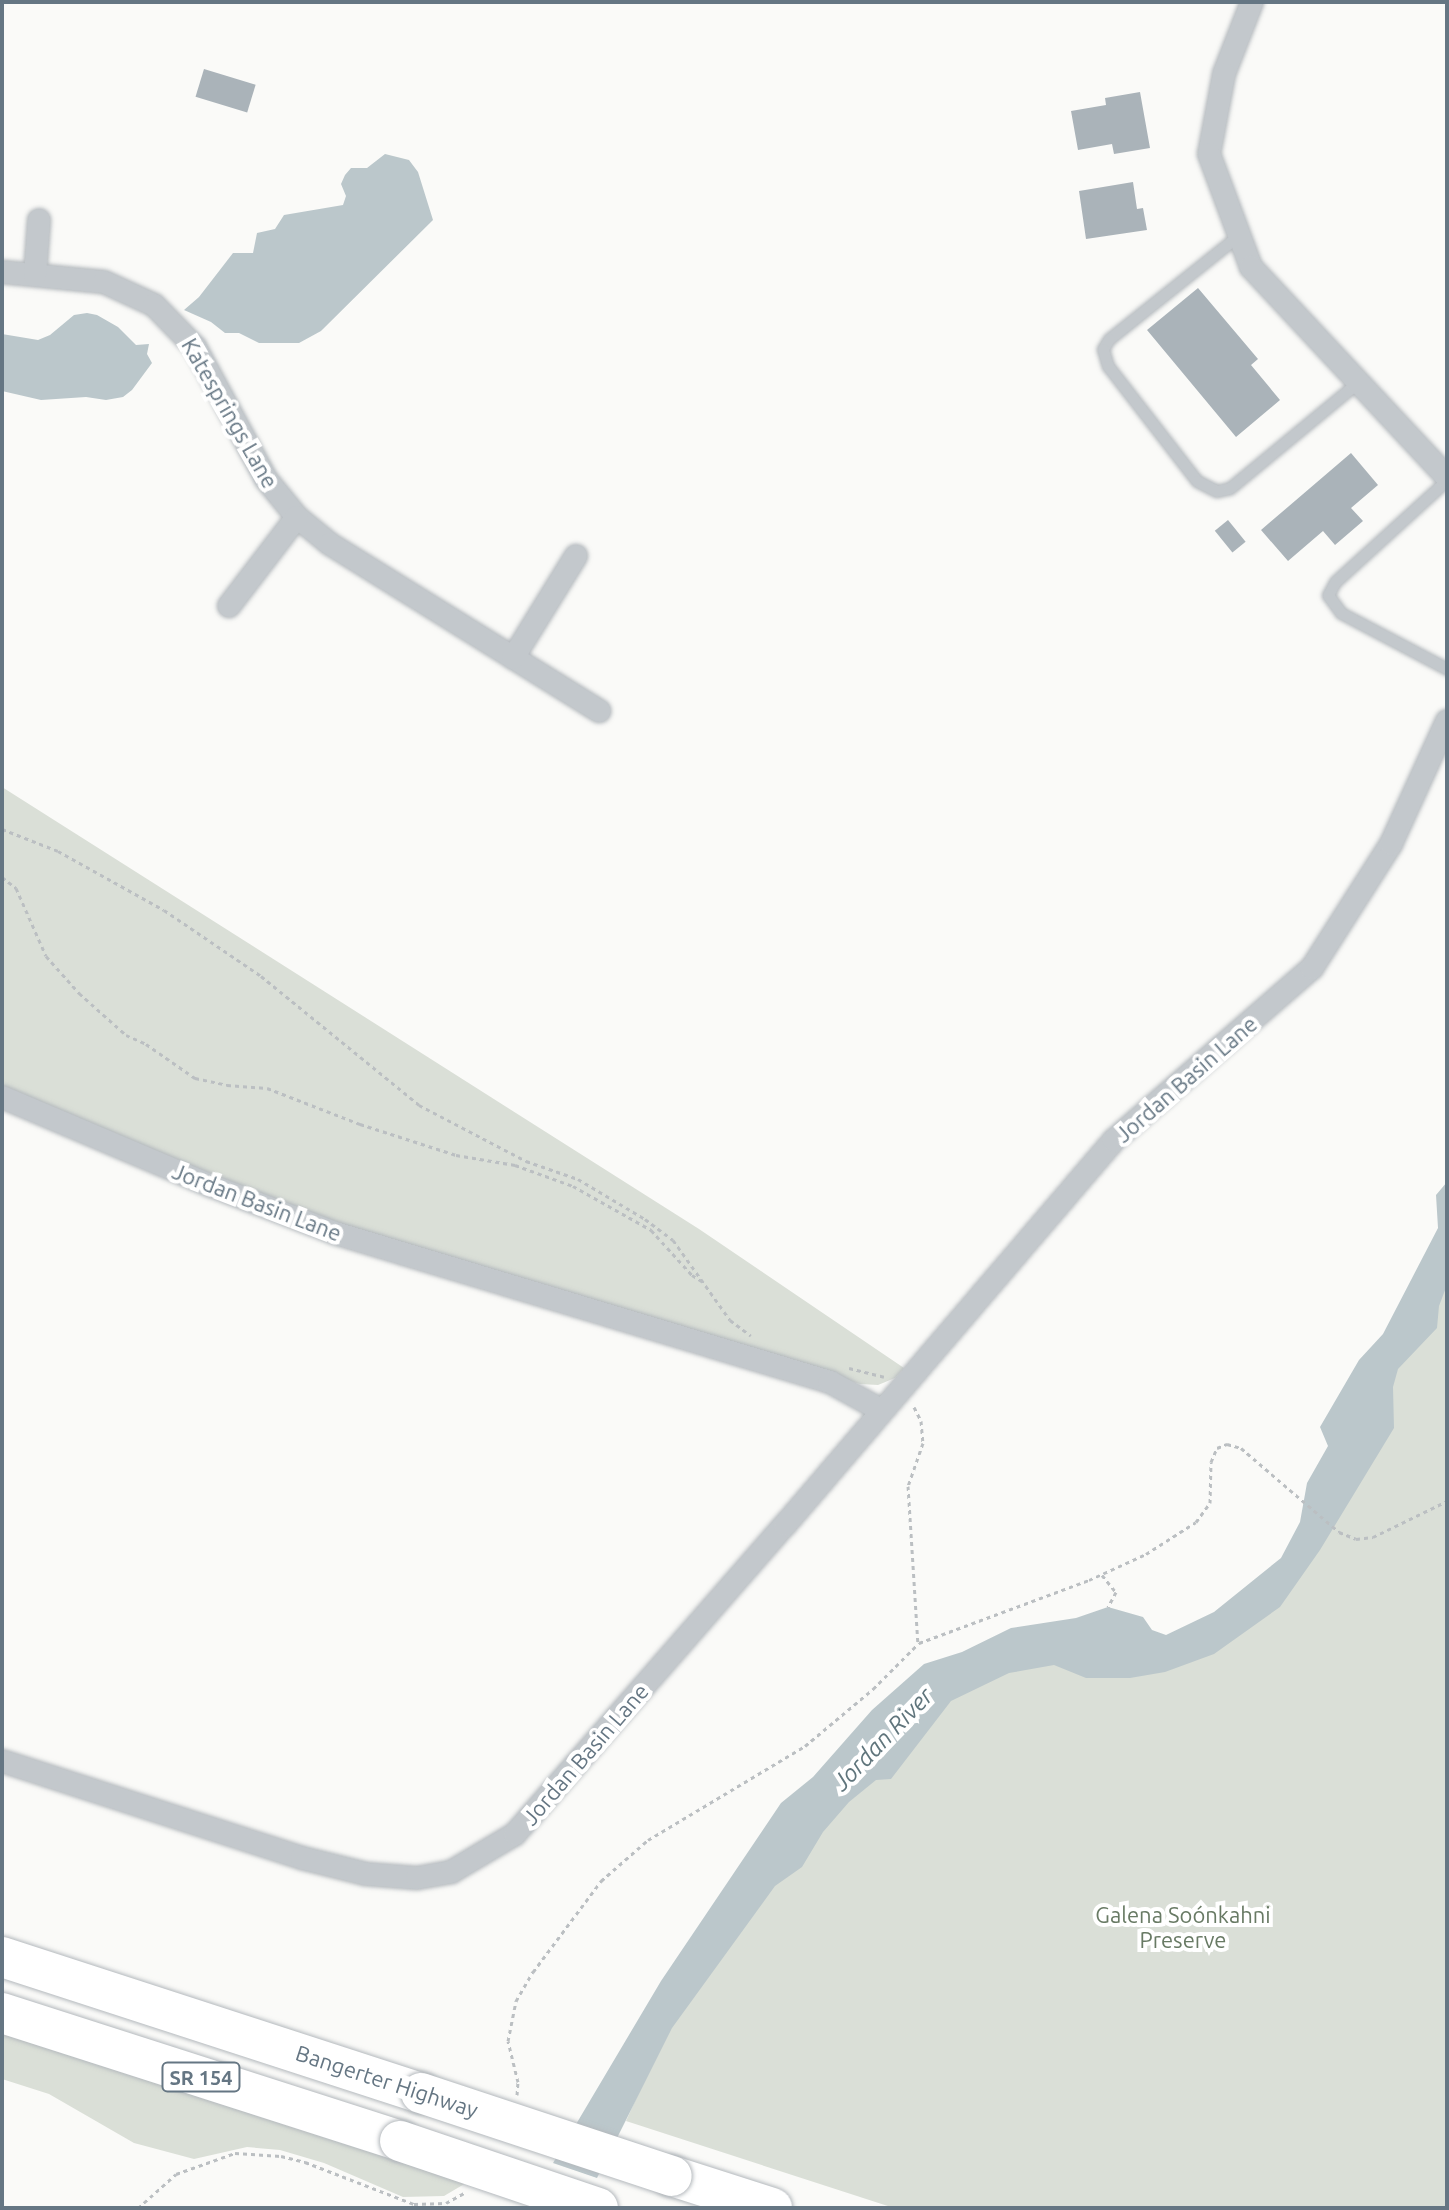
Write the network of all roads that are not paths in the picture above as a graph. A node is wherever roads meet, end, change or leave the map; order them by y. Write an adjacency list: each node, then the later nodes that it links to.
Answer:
1 (1252, 2): 3 (street)
2 (39, 220): 5 (street)
3 (1239, 235): 6 (street); 6 (lane)
4 (2, 272): 5 (street, Katesprings Lane)
5 (35, 275): 8 (street, Katesprings Lane)
6 (1358, 382): 7 (street)
7 (1447, 478): 12 (lane)
8 (297, 517): 10 (street); 11 (street, Katesprings Lane)
9 (576, 556): 11 (street)
10 (229, 606)
11 (513, 658): 13 (street, Katesprings Lane)
12 (1447, 669)
13 (599, 711)
14 (1447, 721): 16 (street, Jordan Basin Lane)
15 (2, 1097): 16 (street, Jordan Basin Lane)
16 (881, 1410): 17 (street, Jordan Basin Lane)
17 (2, 1761)
18 (2, 1957): 21 (highway, Bangerter Highway / SR 154, bridge)
19 (2, 2013): 20 (highway, SR 154, bridge)
20 (598, 2208)
21 (772, 2208)

